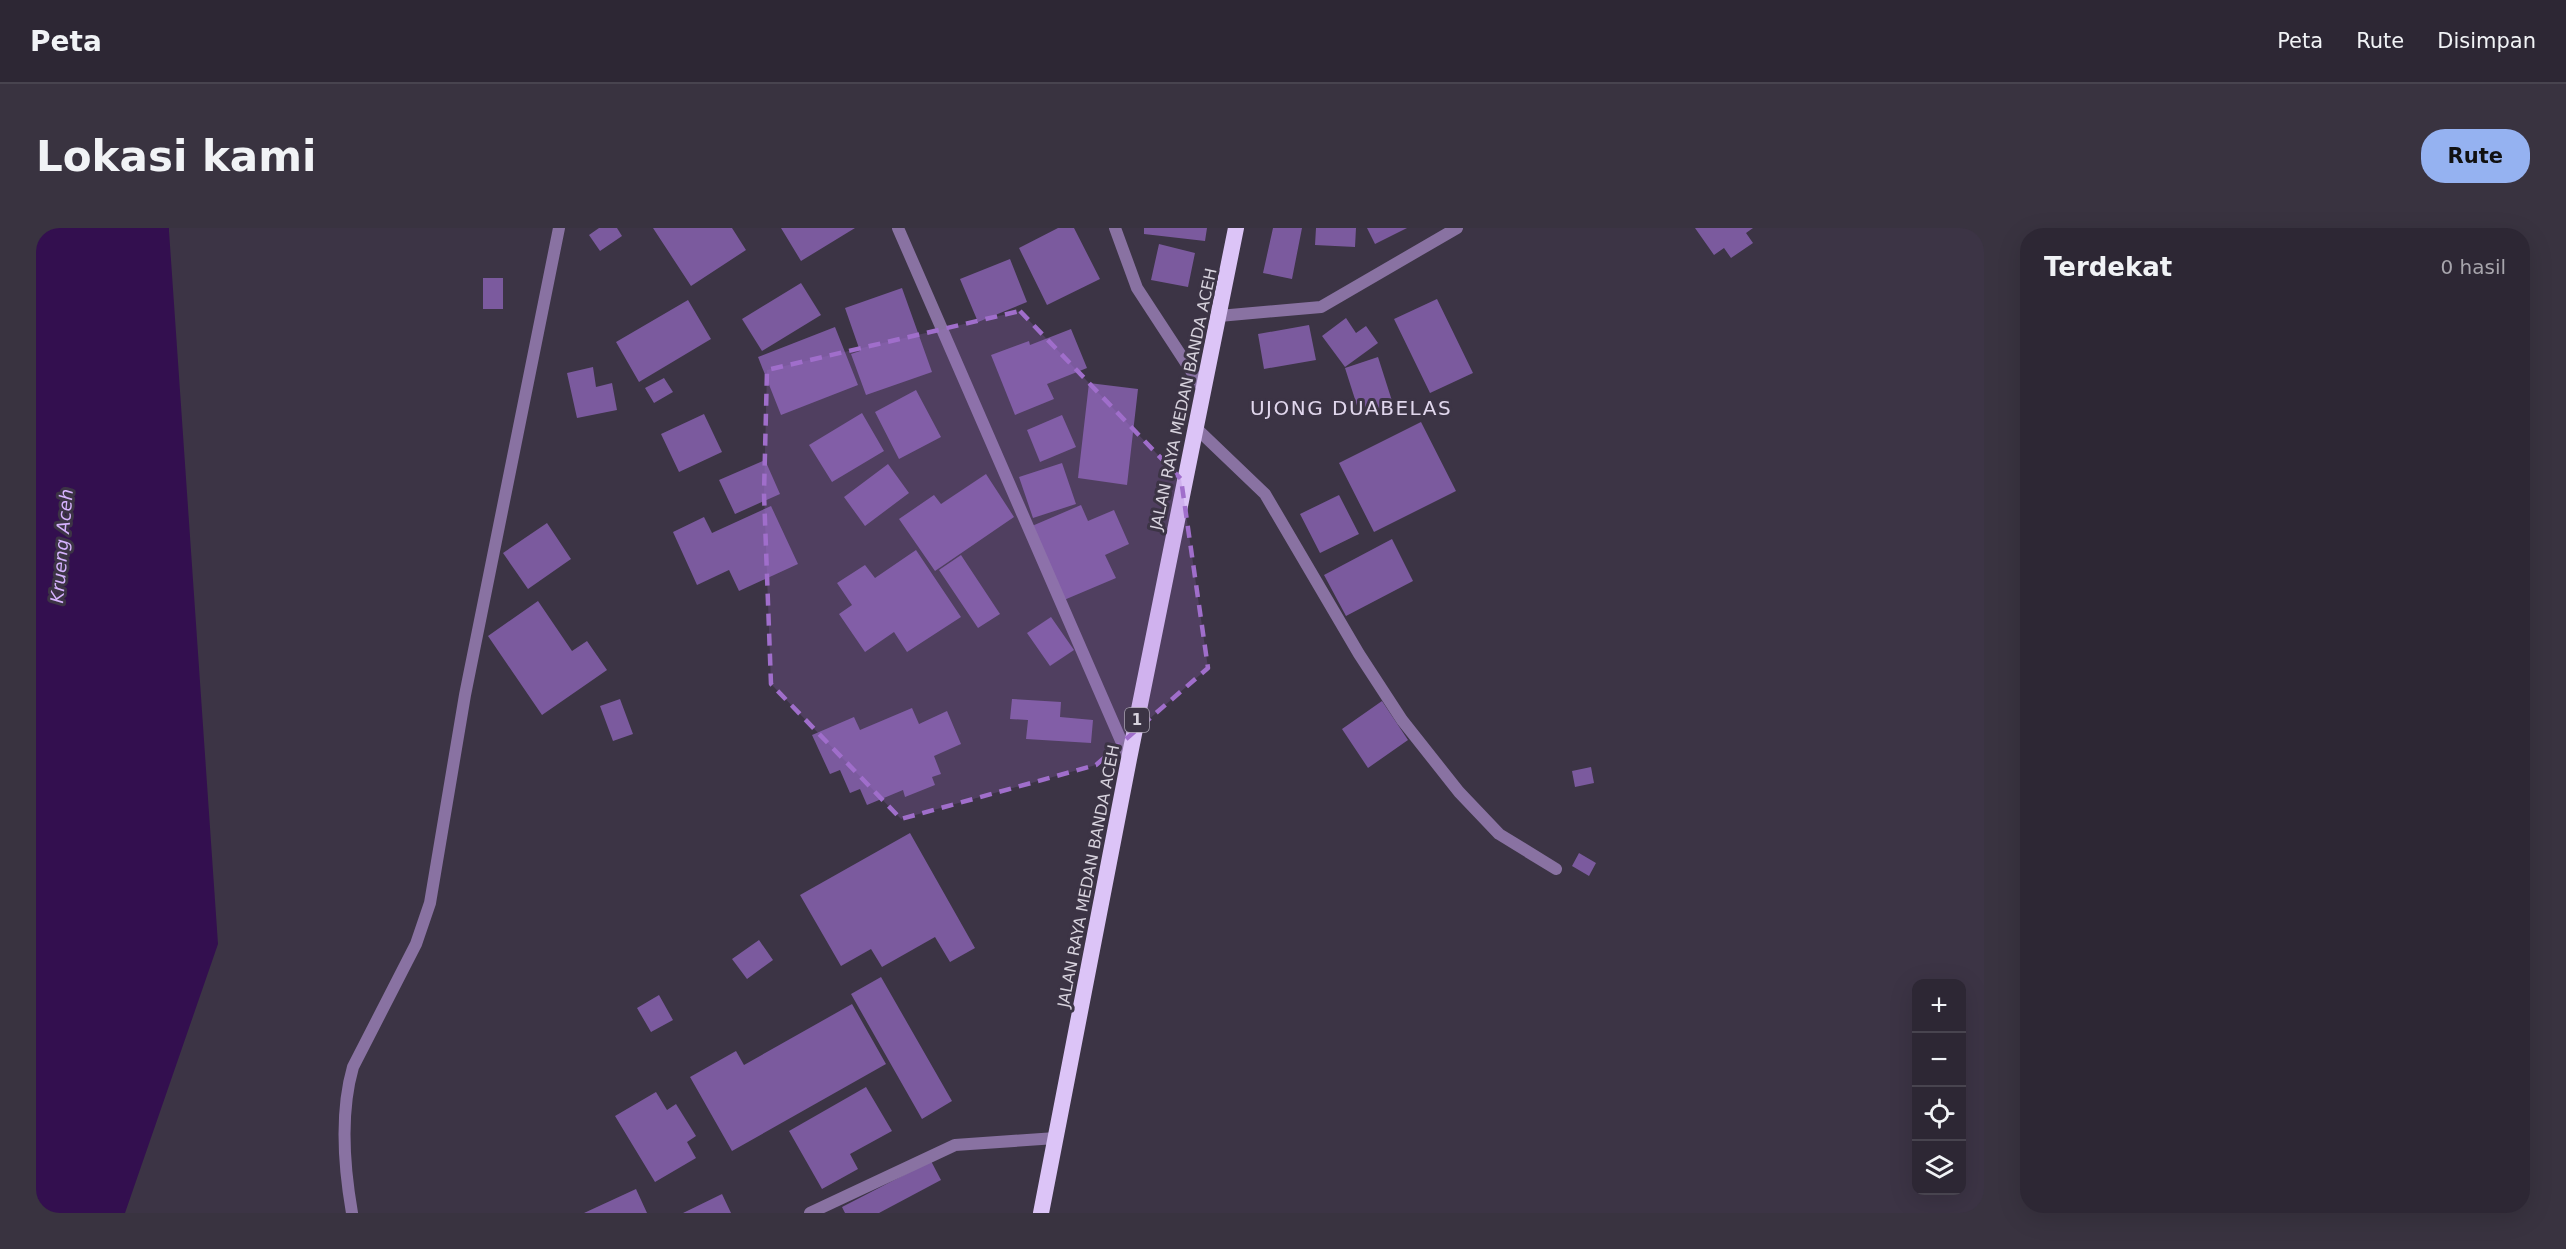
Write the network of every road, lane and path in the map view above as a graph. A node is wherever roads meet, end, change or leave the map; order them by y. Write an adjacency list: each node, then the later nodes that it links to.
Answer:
1 (559, 228): 12 (street)
2 (898, 228): 9 (street)
3 (1114, 228): 7 (street)
4 (1236, 228): 6 (highway, JALAN RAYA MEDAN BANDA ACEH / 1)
5 (1457, 228): 6 (street)
6 (1219, 316): 7 (highway, JALAN RAYA MEDAN BANDA ACEH / 1)
7 (1203, 389): 8 (highway, JALAN RAYA MEDAN BANDA ACEH / 1)
8 (1195, 427): 9 (highway, JALAN RAYA MEDAN BANDA ACEH / 1); 10 (street)
9 (1129, 759): 11 (highway, JALAN RAYA MEDAN BANDA ACEH / 1)
10 (1556, 869)
11 (1056, 1138): 13 (street); 14 (highway, JALAN RAYA MEDAN BANDA ACEH / 1)
12 (352, 1213)
13 (810, 1213)
14 (1041, 1213)

